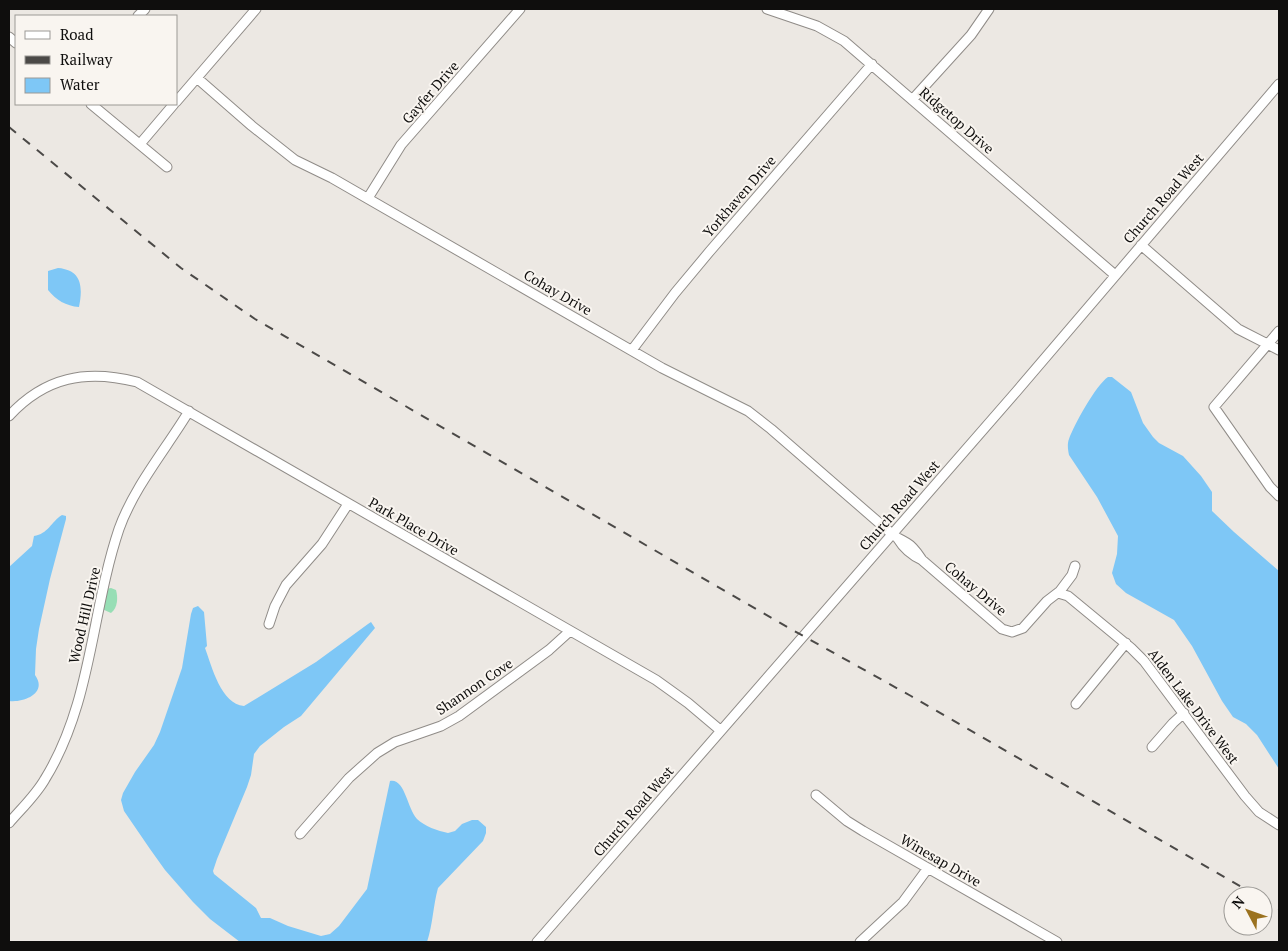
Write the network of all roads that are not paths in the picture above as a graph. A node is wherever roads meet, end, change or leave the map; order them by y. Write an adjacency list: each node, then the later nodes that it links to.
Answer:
1 (256, 9): 6 (street)
2 (520, 9): 14 (street, Gayfer Drive)
3 (769, 9): 5 (street, Ridgetop Drive)
4 (989, 9): 9 (street)
5 (872, 64): 9 (street, Ridgetop Drive); 19 (street, Yorkhaven Drive)
6 (197, 78): 8 (street); 14 (street, Cohay Drive)
7 (1279, 84): 15 (street, Church Road West)
8 (178, 100)
9 (912, 100): 16 (street, Ridgetop Drive)
10 (92, 105): 12 (street)
11 (173, 105): 12 (street)
12 (140, 144): 13 (street)
13 (167, 167)
14 (368, 198): 19 (street, Cohay Drive)
15 (1141, 245): 16 (street, Church Road West); 18 (street)
16 (1114, 275): 25 (street, Church Road West)
17 (1279, 331): 18 (street)
18 (1267, 344): 20 (street); 23 (street)
19 (632, 350): 25 (street, Cohay Drive)
20 (1279, 350)
21 (189, 411): 22 (street, Park Place Drive); 24 (street, Park Place Drive); 36 (street, Wood Hill Drive)
22 (9, 416)
23 (1279, 496)
24 (348, 504): 28 (street); 29 (street, Park Place Drive)
25 (895, 537): 27 (street, Cohay Drive); 33 (street, Church Road West)
26 (1075, 566): 27 (street)
27 (1058, 593): 30 (street, Alden Lake Drive West)
28 (269, 624)
29 (570, 631): 33 (street, Park Place Drive); 38 (street, Shannon Cove)
30 (1126, 643): 31 (street); 32 (street, Alden Lake Drive West)
31 (1076, 704)
32 (1184, 713): 34 (street); 37 (street, Alden Lake Drive West)
33 (720, 730): 40 (street, Church Road West)
34 (1152, 748)
35 (816, 795): 39 (street, Winesap Drive)
36 (9, 823)
37 (1279, 825)
38 (300, 834)
39 (928, 868): 41 (street); 42 (street, Winesap Drive)
40 (537, 942)
41 (860, 942)
42 (1057, 942)

